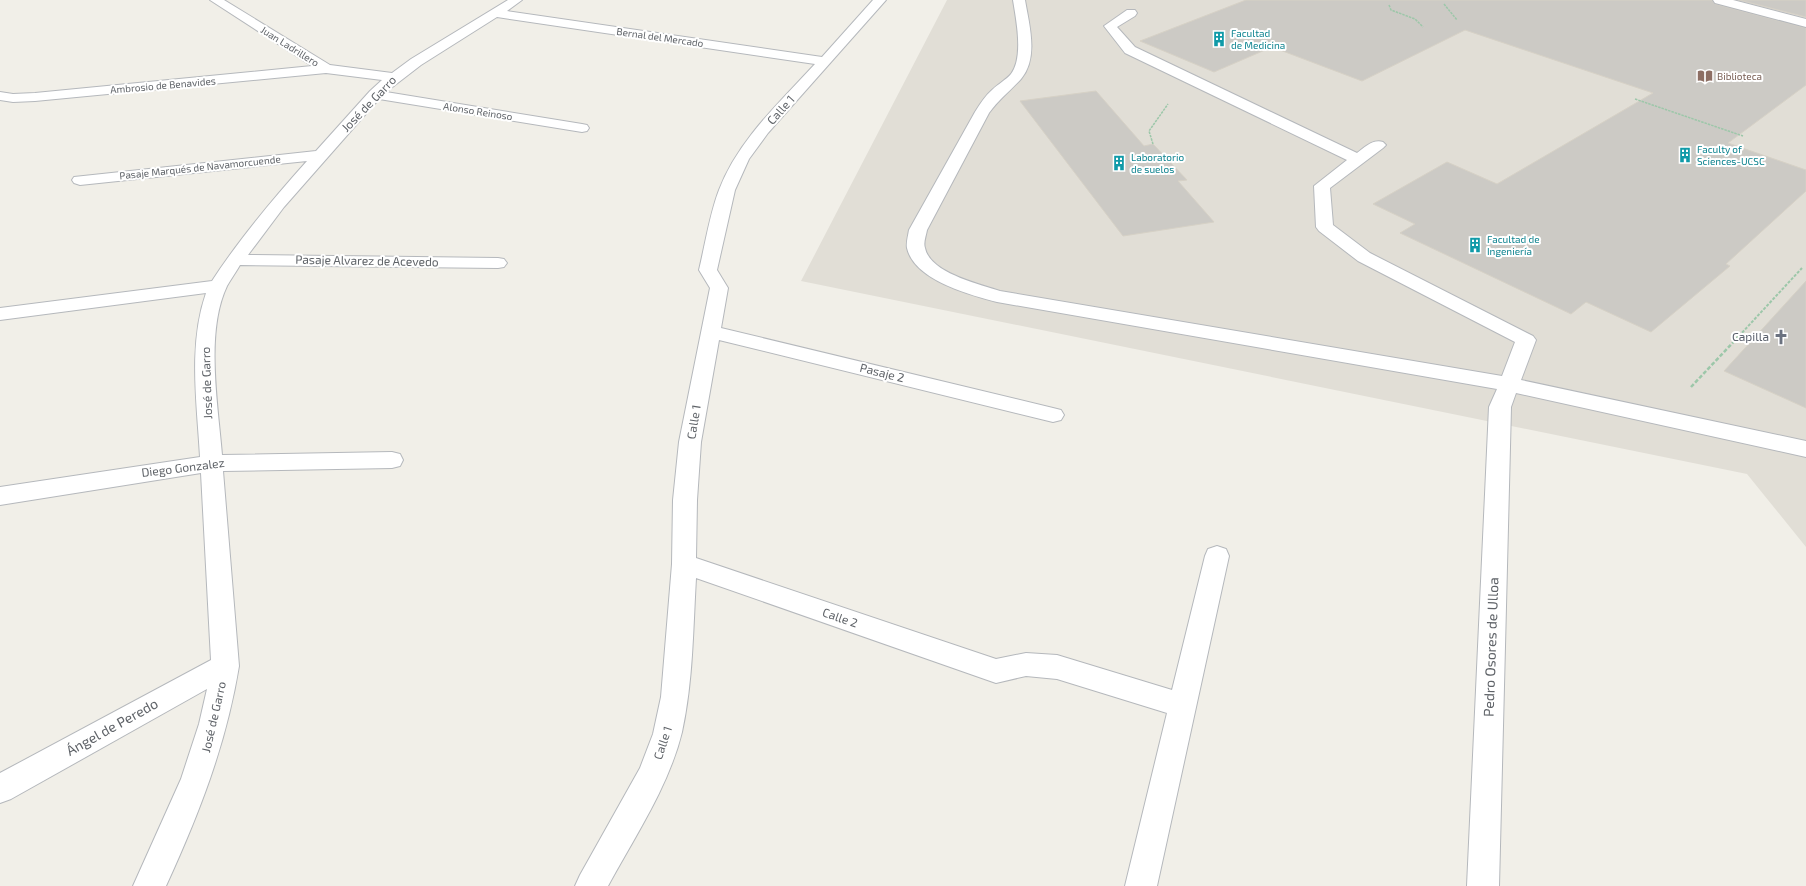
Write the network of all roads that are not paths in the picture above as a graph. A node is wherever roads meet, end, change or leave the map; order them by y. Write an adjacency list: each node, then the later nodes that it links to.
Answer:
1 (216, 0): 10 (street, Juan Ladrillero)
2 (516, 0): 6 (street, José de Garro)
3 (880, 0): 9 (street, Calle 1)
4 (1020, 0): 24 (street)
5 (1719, 0): 8 (street)
6 (495, 13): 9 (street, Bernal del Mercado); 11 (street, José de Garro)
7 (1131, 13): 17 (street)
8 (1806, 23)
9 (825, 61): 23 (street, Calle 1)
10 (326, 69): 11 (street, Juan Ladrillero); 13 (street, Ambrosio de Benavides)
11 (394, 77): 12 (street, José de Garro)
12 (375, 94): 14 (street, Alonso Reinoso); 16 (street, José de Garro)
13 (0, 96)
14 (582, 128)
15 (1378, 145): 17 (street)
16 (321, 154): 18 (street, Pasaje Marqués de Navamorcuende); 19 (street, José de Garro)
17 (1357, 159): 24 (street)
18 (80, 180)
19 (235, 260): 20 (street, Pasaje Alvarez de Acevedo); 21 (street, José de Garro)
20 (498, 263)
21 (218, 286): 22 (street); 28 (street, José de Garro)
22 (0, 314)
23 (711, 332): 25 (street, Pasaje 2); 31 (street, Calle 1)
24 (1504, 396): 26 (street); 38 (street, Pedro Osores de Ulloa)
25 (1053, 415)
26 (1806, 449)
27 (392, 460): 28 (street, Diego Gonzalez)
28 (210, 463): 29 (street, Diego Gonzalez); 32 (street, José de Garro)
29 (0, 496)
30 (1217, 556): 33 (street)
31 (684, 564): 33 (street, Calle 2); 36 (street, Calle 1)
32 (225, 666): 34 (street, Ángel de Peredo); 35 (street, José de Garro)
33 (1183, 706): 37 (street)
34 (0, 789)
35 (150, 886)
36 (591, 886)
37 (1141, 886)
38 (1482, 886)

